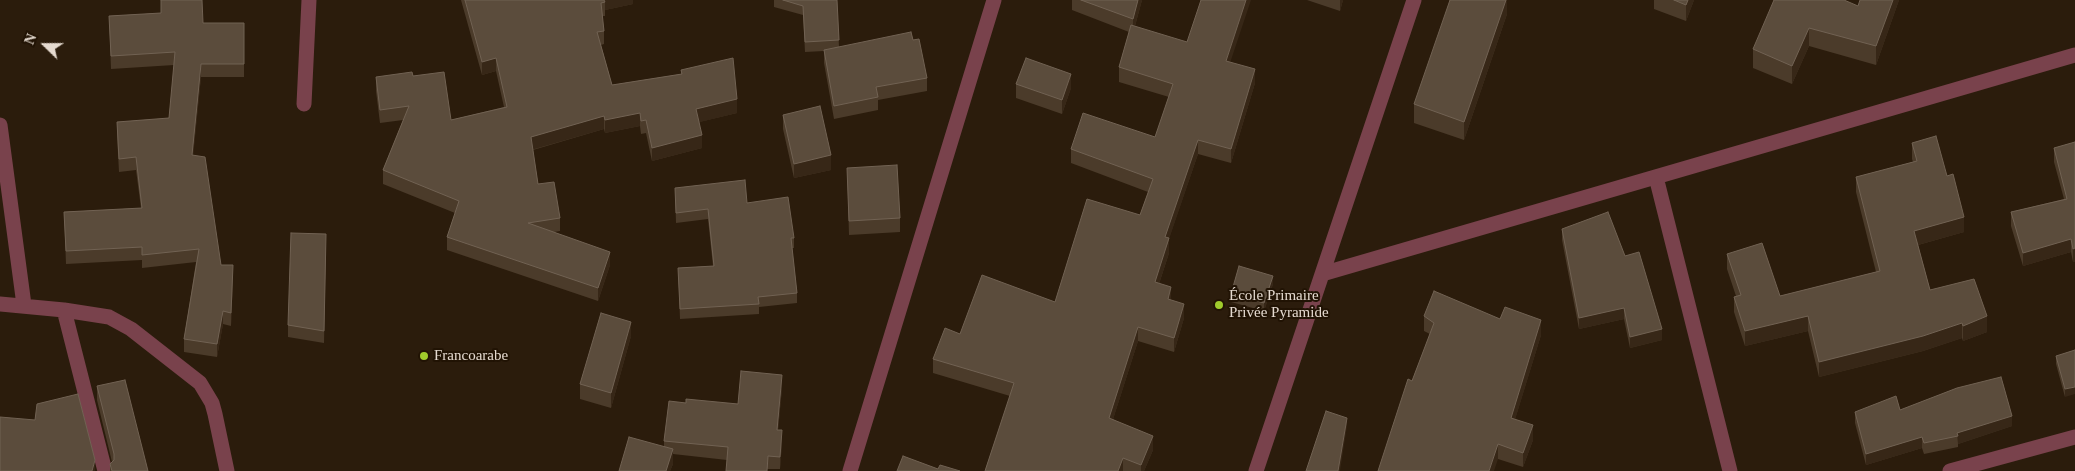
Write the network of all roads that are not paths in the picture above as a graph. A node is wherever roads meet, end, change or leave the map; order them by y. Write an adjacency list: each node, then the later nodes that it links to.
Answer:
1 (309, 0): 5 (street)
2 (994, 0): 15 (street)
3 (1414, 0): 8 (street)
4 (2075, 55): 7 (street)
5 (304, 104)
6 (0, 125): 10 (street)
7 (1656, 177): 8 (street); 17 (street)
8 (1322, 274): 16 (street)
9 (0, 304): 10 (street)
10 (24, 306): 11 (street)
11 (64, 310): 13 (street); 14 (street)
12 (2075, 437): 18 (street)
13 (105, 471)
14 (227, 471)
15 (850, 471)
16 (1256, 471)
17 (1730, 471)
18 (1950, 471)

